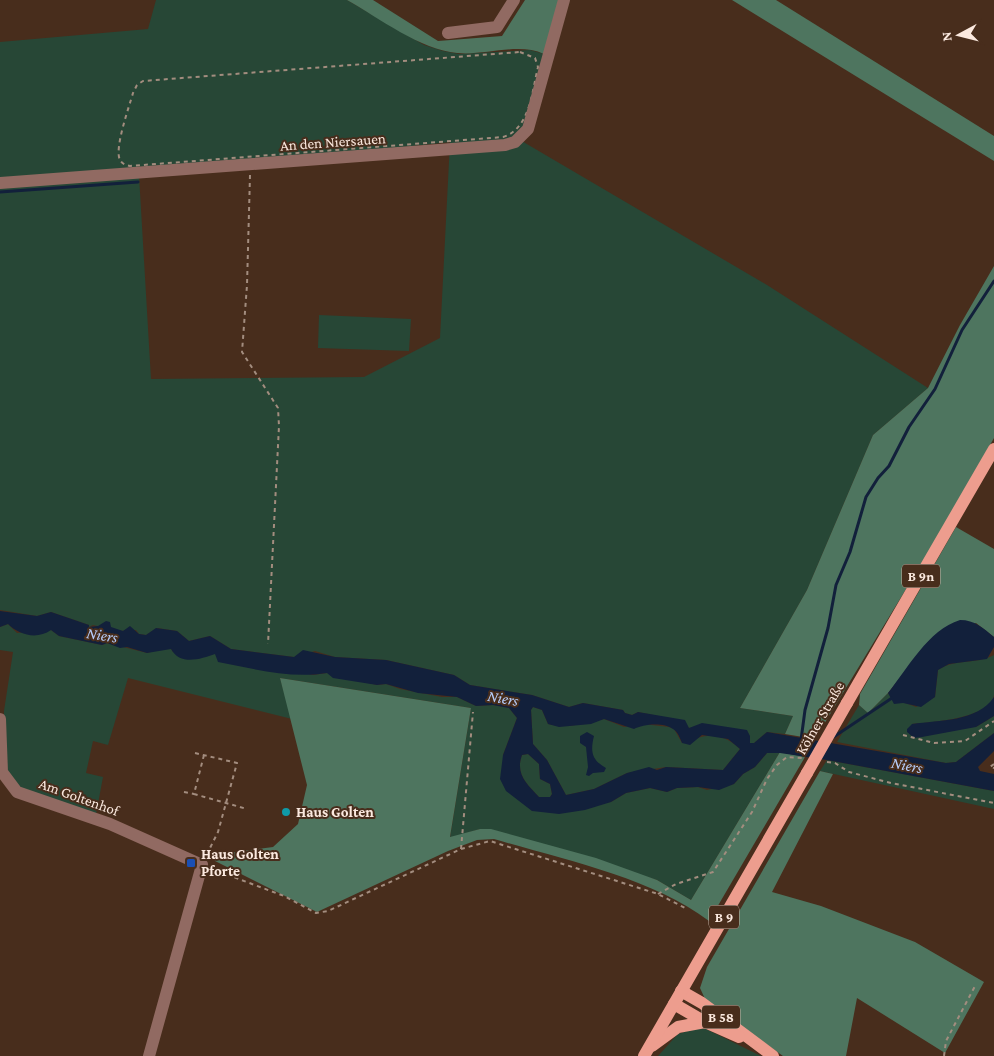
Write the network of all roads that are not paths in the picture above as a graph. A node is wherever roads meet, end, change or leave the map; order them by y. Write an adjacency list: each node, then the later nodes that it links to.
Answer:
1 (514, 0): 3 (street)
2 (564, 0): 4 (street, An den Niersauen)
3 (448, 34)
4 (0, 183)
5 (994, 449): 6 (main road, Kölner Straße / B 9n)
6 (847, 703): 8 (main road, Kölner Straße / B 9, bridge)
7 (0, 719): 13 (street, Am Goltenhof)
8 (681, 991): 9 (main road, Kölner Straße / B 9); 11 (main road, B 58)
9 (674, 1004): 10 (main road, B 58); 12 (main road, B 9)
10 (705, 1022): 11 (main road, B 58); 12 (main road)
11 (759, 1046): 14 (main road, B 58)
12 (646, 1053)
13 (149, 1056)
14 (773, 1056)

